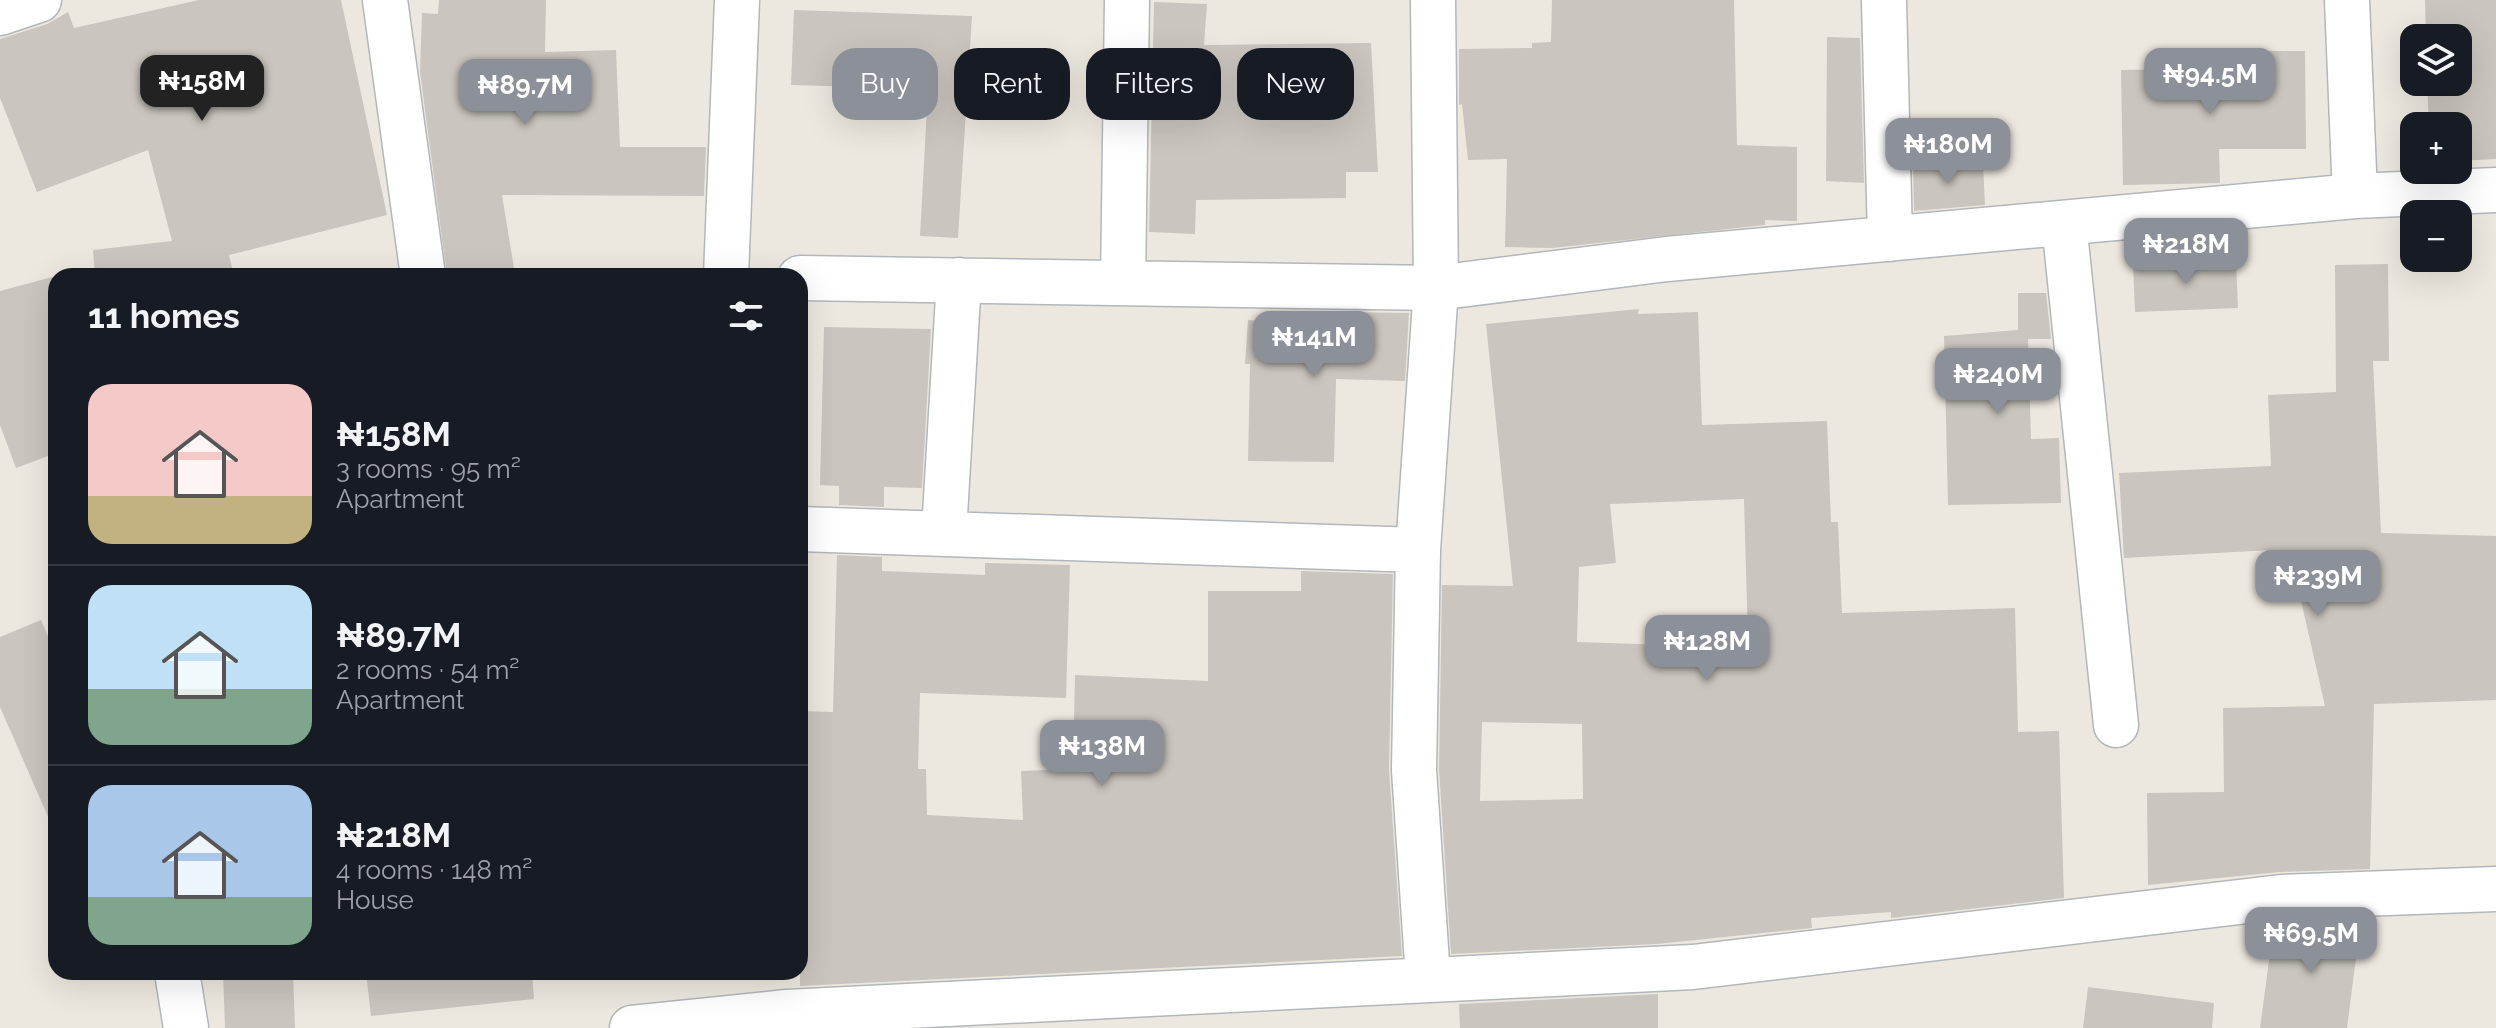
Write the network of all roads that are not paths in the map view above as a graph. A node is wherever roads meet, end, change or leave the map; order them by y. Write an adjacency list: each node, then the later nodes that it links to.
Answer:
1 (39, 0): 8 (street)
2 (385, 0): 13 (street)
3 (737, 0): 14 (street)
4 (1127, 0): 17 (street)
5 (1433, 0): 18 (street)
6 (1884, 0): 12 (street)
7 (2347, 0): 10 (street)
8 (0, 13)
9 (2496, 190): 10 (street)
10 (2355, 196): 11 (street)
11 (2064, 223): 12 (street); 22 (street)
12 (1890, 239): 18 (street)
13 (422, 268)
14 (726, 268)
15 (808, 278): 16 (street)
16 (959, 280): 17 (street); 20 (street)
17 (1123, 283): 18 (street)
18 (1436, 288): 21 (street)
19 (808, 529): 20 (street)
20 (944, 532): 21 (street)
21 (1418, 550): 24 (street)
22 (2116, 725)
23 (2496, 889): 24 (street)
24 (1428, 978): 27 (street)
25 (178, 980): 26 (street)
26 (186, 1028)
27 (632, 1028)

